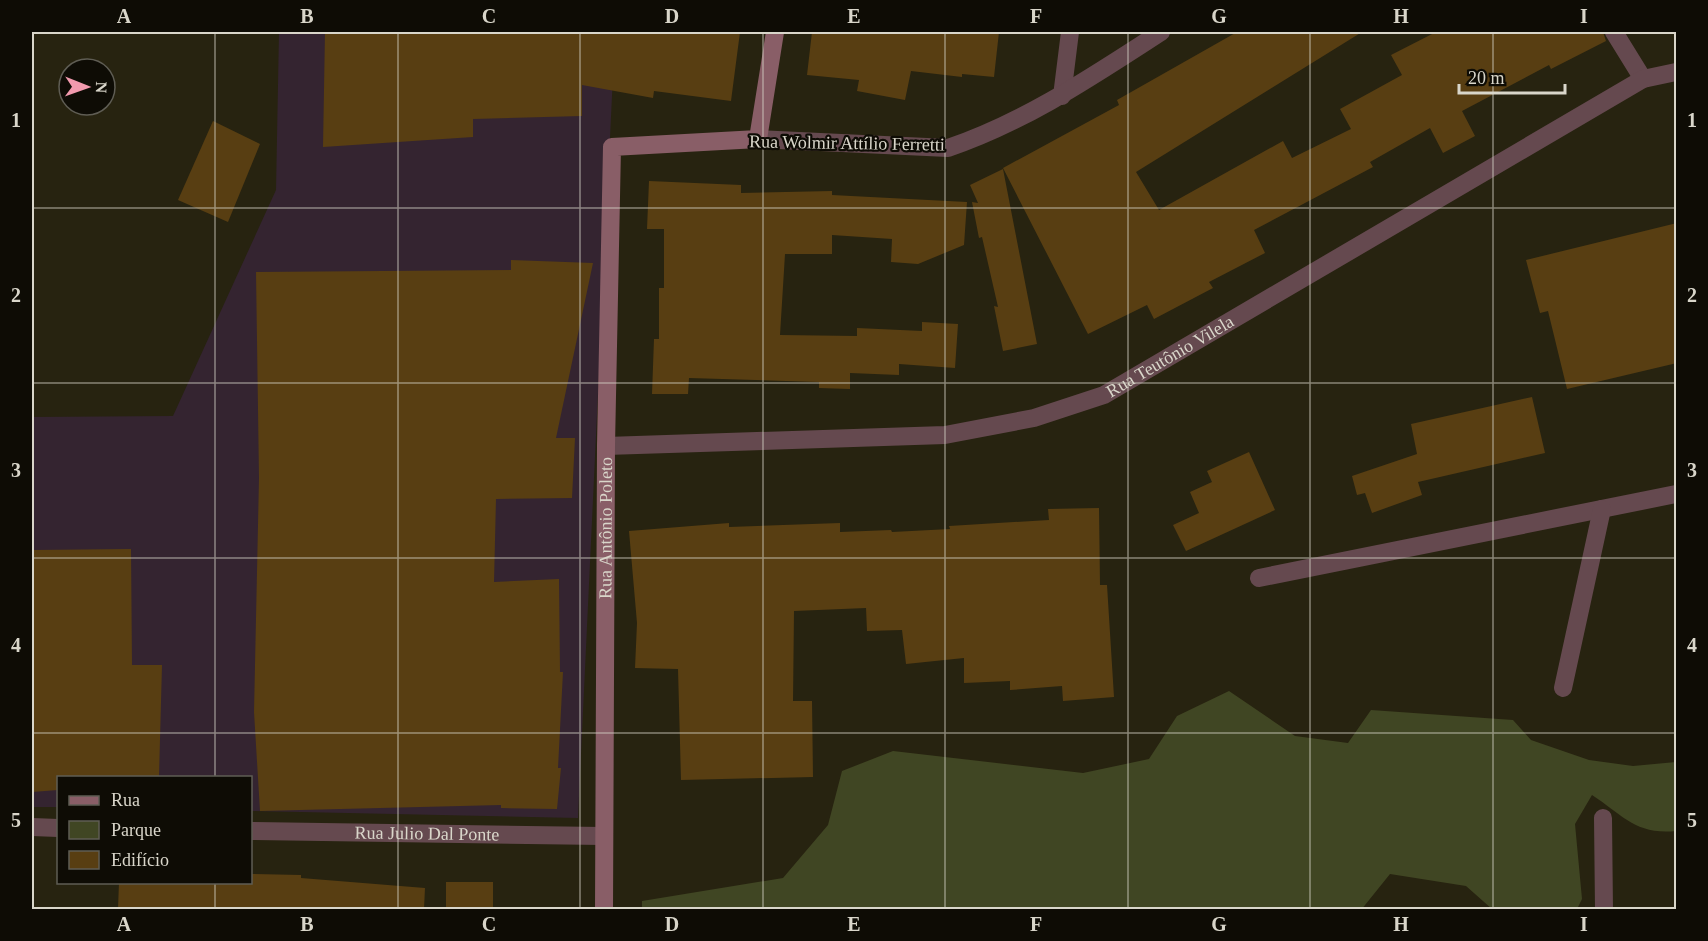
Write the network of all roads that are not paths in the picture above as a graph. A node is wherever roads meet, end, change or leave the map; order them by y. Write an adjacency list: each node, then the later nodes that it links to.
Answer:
1 (775, 32): 8 (street)
2 (1070, 32): 7 (street)
3 (1161, 32): 7 (street, Rua Wolmir Attílio Ferretti)
4 (1614, 32): 6 (street)
5 (1677, 72): 6 (street, Rua Teutônio Vilela)
6 (1643, 79): 10 (street, Rua Teutônio Vilela)
7 (1062, 96): 8 (street, Rua Wolmir Attílio Ferretti)
8 (758, 139): 9 (street, Rua Wolmir Attílio Ferretti)
9 (612, 147): 10 (street, Rua Antônio Poleto)
10 (606, 446): 19 (street, Rua Antônio Poleto)
11 (1677, 494): 12 (street)
12 (1602, 509): 13 (street); 14 (street)
13 (1259, 578)
14 (1563, 688)
15 (1603, 818): 21 (street)
16 (32, 827): 17 (street)
17 (57, 828)
18 (252, 831): 19 (street, Rua Julio Dal Ponte)
19 (603, 836): 20 (street, Rua Antônio Poleto)
20 (604, 909)
21 (1604, 909)

